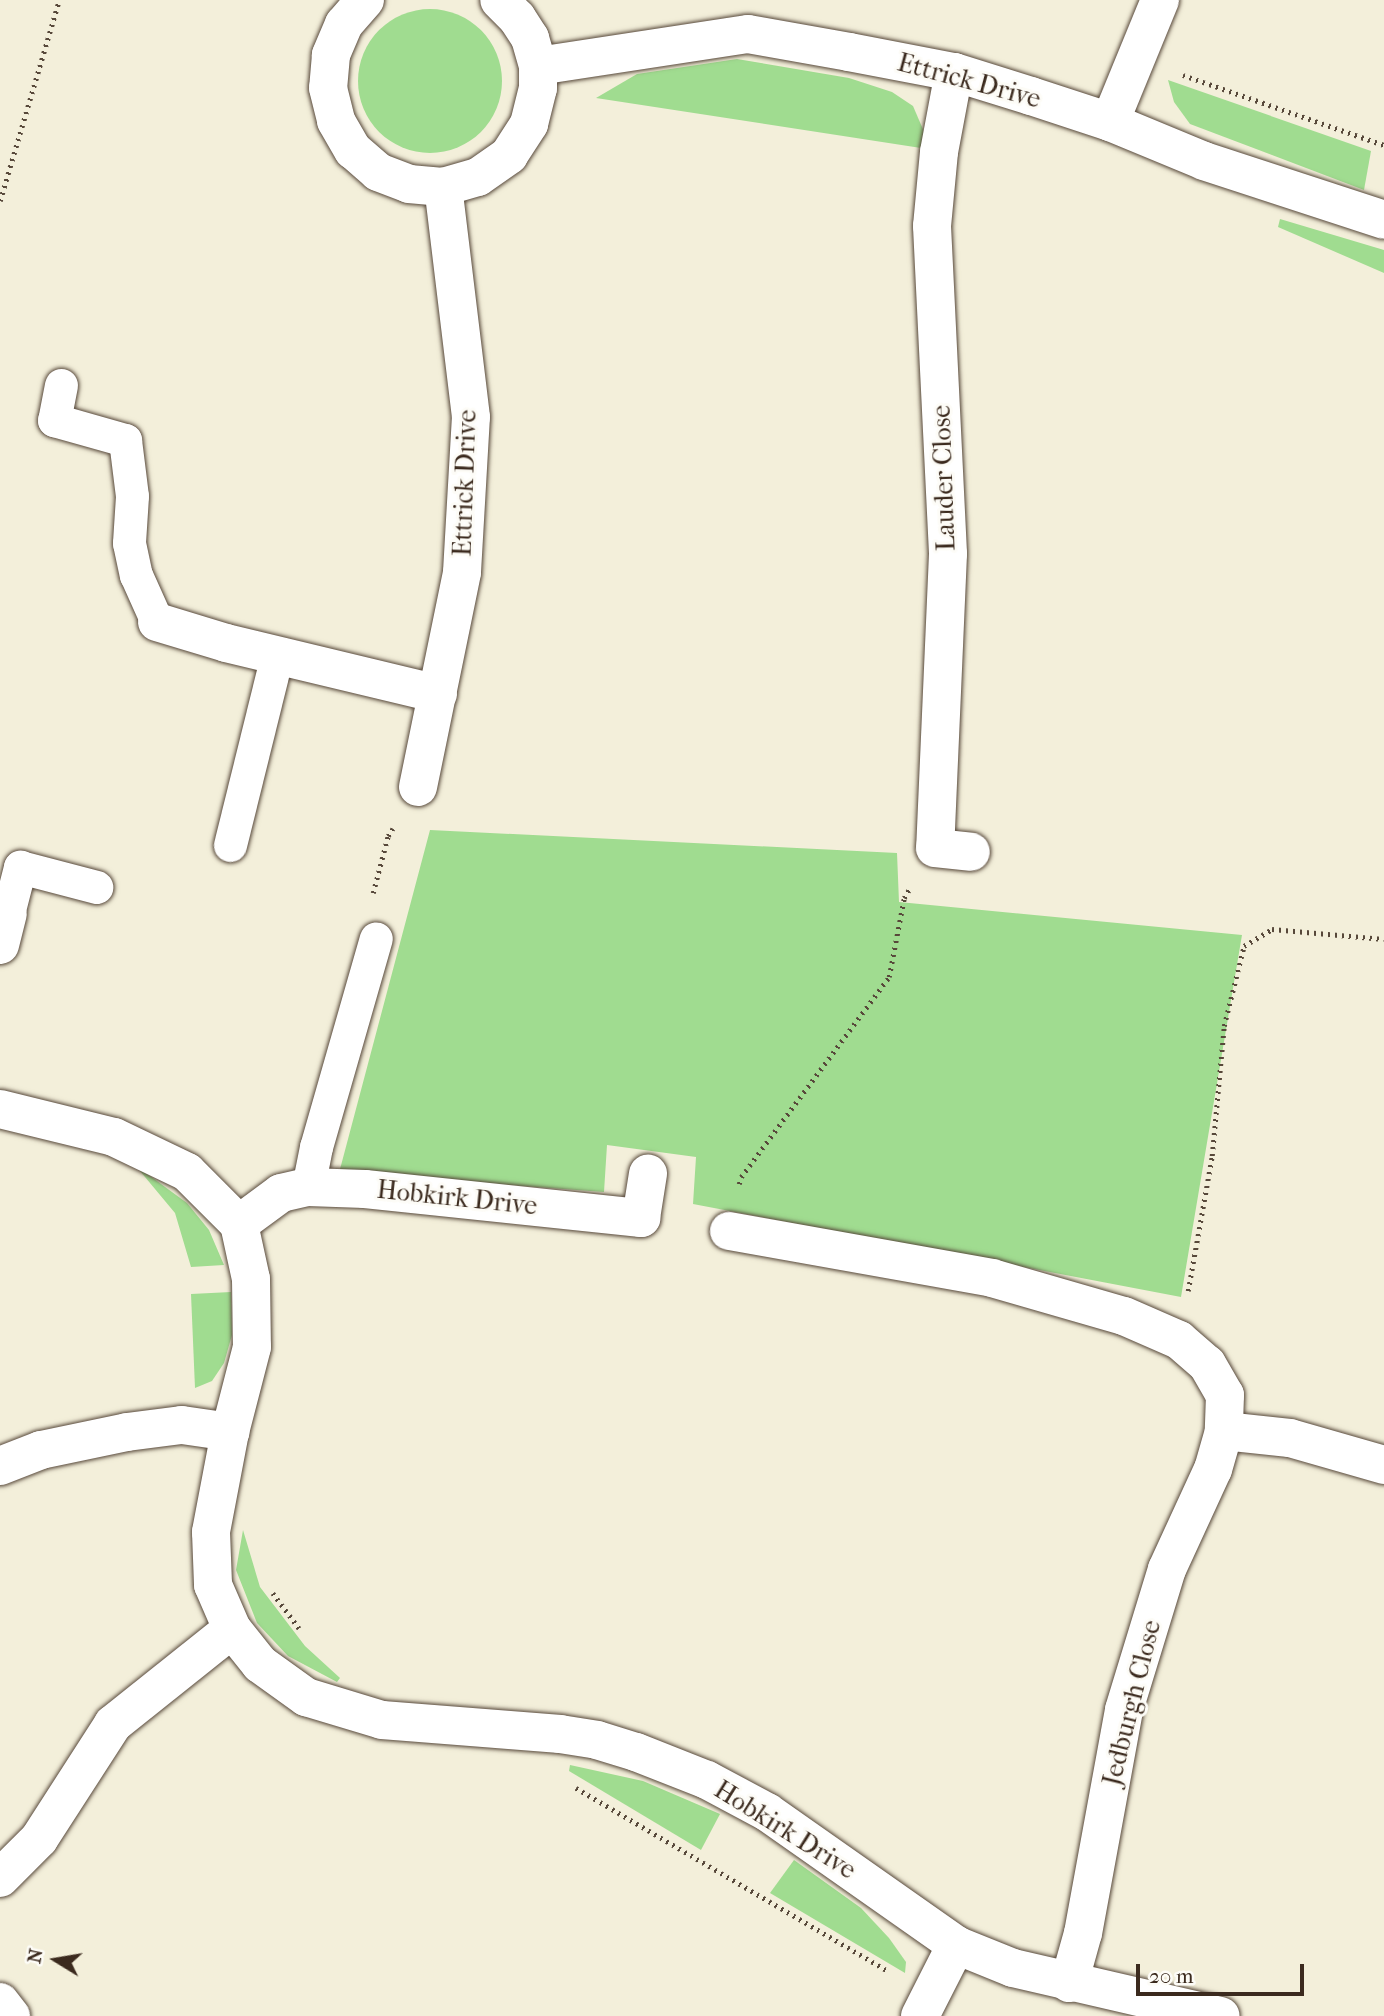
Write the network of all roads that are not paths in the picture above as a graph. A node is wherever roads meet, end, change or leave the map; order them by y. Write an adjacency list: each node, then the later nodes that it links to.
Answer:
1 (365, 0): 7 (street)
2 (499, 0): 4 (street)
3 (1160, 0): 6 (street)
4 (538, 66): 5 (street, Ettrick Drive); 7 (street)
5 (954, 72): 6 (street, Ettrick Drive); 15 (street, Lauder Close)
6 (1110, 122): 8 (street, Ettrick Drive)
7 (443, 187): 12 (street, Ettrick Drive)
8 (1384, 220)
9 (61, 385): 10 (lane)
10 (157, 622): 11 (street)
11 (277, 655): 12 (street); 14 (lane)
12 (438, 694): 13 (street, Ettrick Drive)
13 (418, 787)
14 (230, 845)
15 (953, 850)
16 (96, 887): 17 (lane)
17 (4, 930)
18 (376, 938): 21 (lane)
19 (0, 1110): 22 (street)
20 (648, 1174): 21 (street, Hobkirk Drive)
21 (308, 1187): 22 (street, Hobkirk Drive)
22 (239, 1224): 25 (street, Hobkirk Drive)
23 (729, 1231): 24 (street, Jedburgh Close)
24 (1224, 1431): 26 (street); 31 (street, Jedburgh Close)
25 (230, 1432): 27 (street); 28 (street, Hobkirk Drive)
26 (1384, 1465)
27 (0, 1466)
28 (232, 1629): 29 (street); 30 (street, Hobkirk Drive)
29 (0, 1878)
30 (956, 1945): 31 (street, Hobkirk Drive); 33 (street)
31 (1069, 1983): 35 (street, Hobkirk Drive)
32 (0, 2002): 34 (street)
33 (925, 2006)
34 (11, 2016)
35 (1221, 2016)

